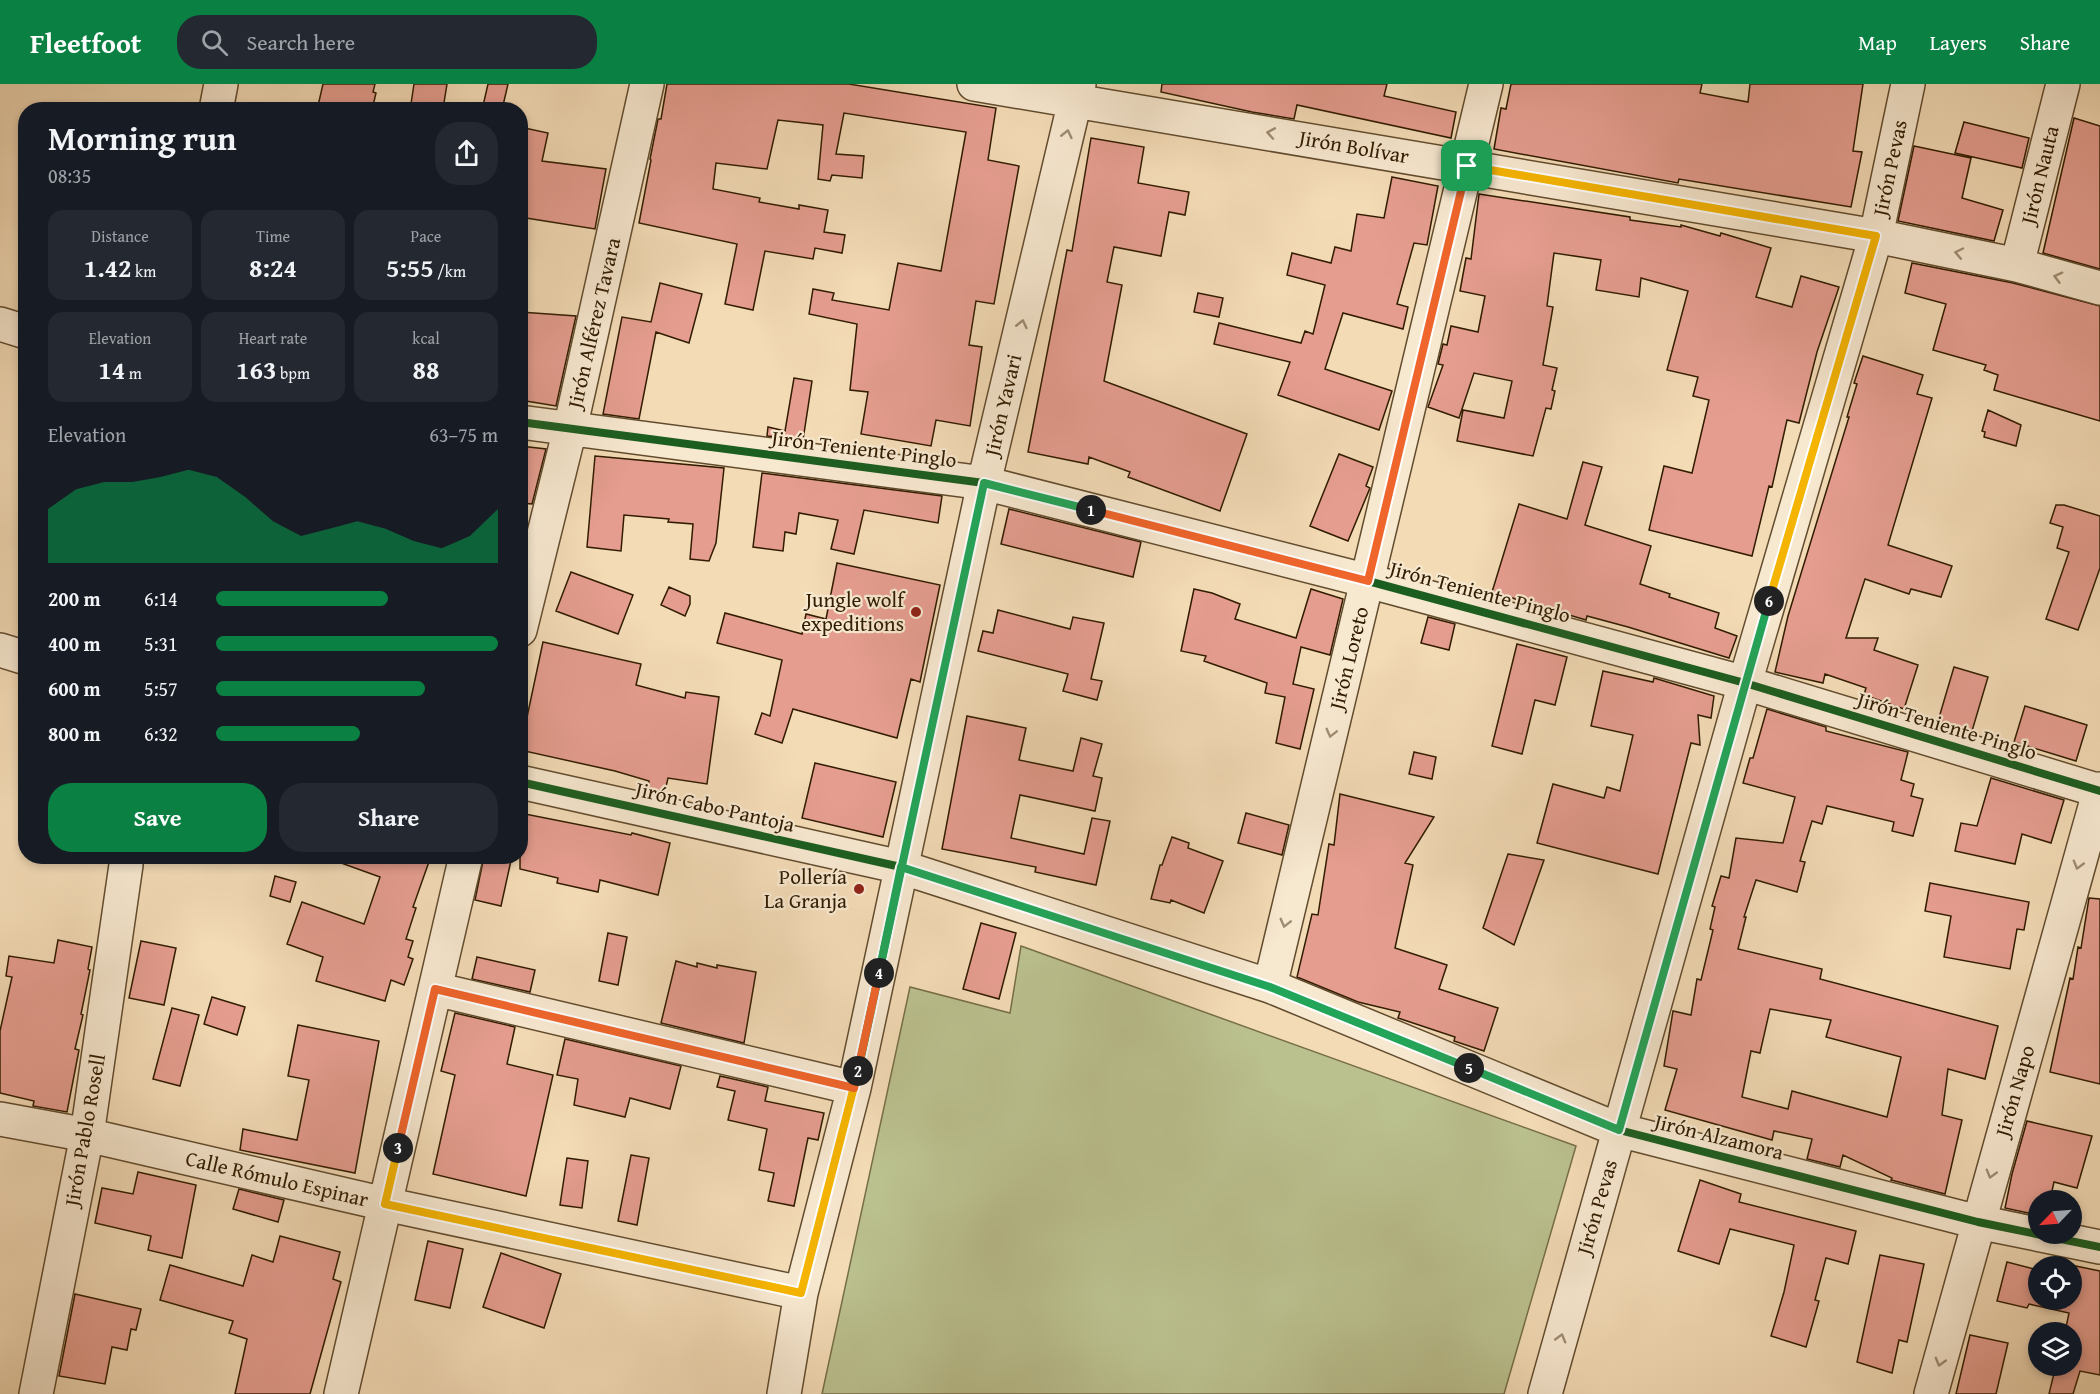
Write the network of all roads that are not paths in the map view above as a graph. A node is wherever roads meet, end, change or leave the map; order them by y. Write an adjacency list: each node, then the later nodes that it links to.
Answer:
1 (221, 84): 8 (street)
2 (647, 84): 16 (street, Jirón Alférez Tavara)
3 (974, 84): 7 (street, Jirón Bolívar)
4 (1486, 84): 9 (street, Jirón Loreto)
5 (1908, 84): 10 (street, Jirón Pevas)
6 (2063, 84): 11 (street, Jirón Nauta)
7 (1077, 92): 9 (street, Jirón Bolívar, one-way to 7); 17 (street, Jirón Yavari, one-way to 7)
8 (218, 102)
9 (1467, 166): 10 (street, Jirón Bolívar); 18 (street, Jirón Loreto)
10 (1876, 236): 11 (street, Jirón Bolívar, one-way to 10); 22 (street, Jirón Pevas)
11 (2017, 266): 12 (street, Jirón Bolívar, one-way to 11)
12 (2100, 288)
13 (0, 324): 14 (street)
14 (18, 330)
15 (528, 424): 16 (street, Jirón Teniente Pinglo)
16 (570, 429): 17 (street, Jirón Teniente Pinglo); 19 (street, Jirón Alférez Tavara)
17 (984, 483): 18 (street, Jirón Teniente Pinglo); 27 (street, Jirón Yavari)
18 (1368, 581): 22 (street, Jirón Teniente Pinglo); 28 (street, Jirón Loreto, one-way to 28)
19 (528, 598)
20 (0, 650): 21 (street)
21 (18, 656)
22 (1745, 683): 24 (street, Jirón Teniente Pinglo); 32 (street, Jirón Pevas)
23 (528, 784): 27 (street, Jirón Cabo Pantoja)
24 (2100, 790): 35 (street, Jirón Napo, one-way to 35)
25 (464, 864): 29 (street)
26 (126, 865): 33 (street, Jirón Pablo Rosell)
27 (901, 867): 28 (street, Jirón Alzamora); 30 (street, Jirón Yavari)
28 (1270, 987): 32 (street, Jirón Alzamora)
29 (435, 989): 30 (street); 34 (street)
30 (854, 1088): 37 (street, Jirón Yavari)
31 (0, 1119): 33 (street, Calle Rómulo Espinar)
32 (1619, 1130): 35 (street, Jirón Alzamora); 41 (street, Jirón Pevas, one-way to 32)
33 (87, 1135): 34 (street, Calle Rómulo Espinar); 38 (street, Jirón Pablo Rosell)
34 (385, 1204): 37 (street, Calle Rómulo Espinar); 39 (street)
35 (1978, 1222): 36 (street, Jirón Alzamora); 42 (street, Jirón Napo, one-way to 42)
36 (2100, 1247)
37 (801, 1293): 40 (street, Jirón Yavari)
38 (36, 1394)
39 (341, 1394)
40 (784, 1394)
41 (1545, 1394)
42 (1931, 1394)

